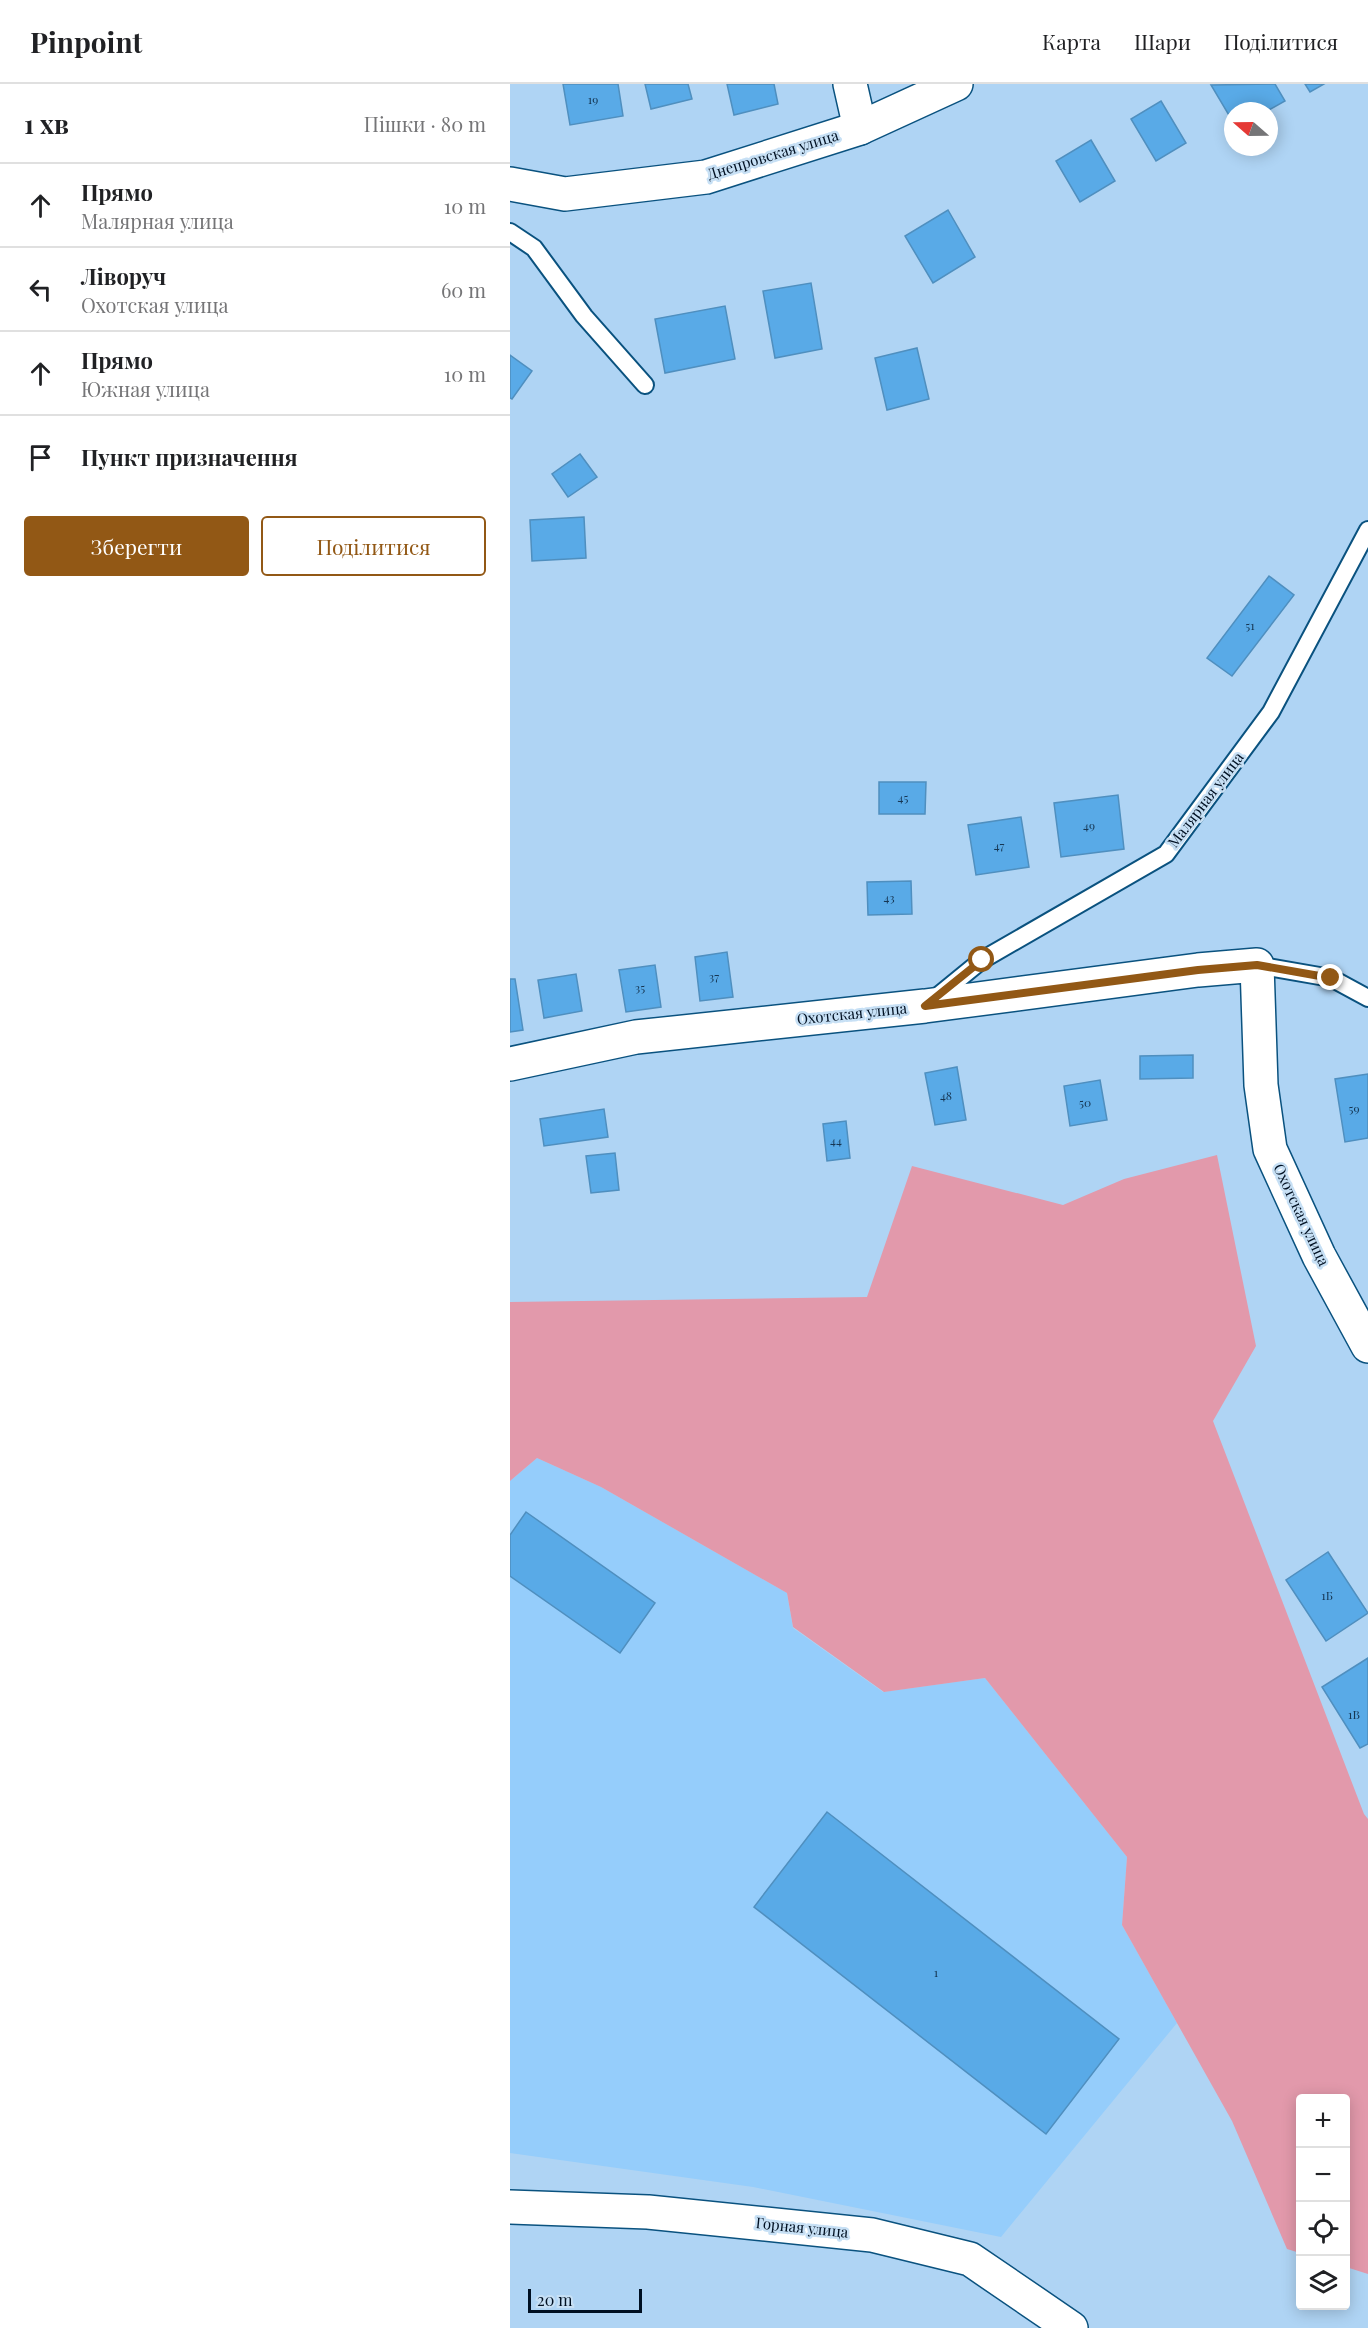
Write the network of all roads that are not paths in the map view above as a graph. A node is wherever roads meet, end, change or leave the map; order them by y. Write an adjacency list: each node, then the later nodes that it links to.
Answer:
1 (850, 84): 3 (street)
2 (956, 84): 3 (street, Днепровская улица)
3 (860, 128): 4 (street, Днепровская улица)
4 (510, 184)
5 (510, 232): 6 (lane)
6 (645, 385)
7 (1368, 530): 10 (lane, Малярная улица)
8 (1257, 965): 9 (lane); 10 (street, Охотская улица); 12 (street, Охотская улица)
9 (1368, 998)
10 (925, 1006): 11 (street, Охотская улица)
11 (510, 1064)
12 (1368, 1346)
13 (510, 2207): 14 (street, Горная улица)
14 (1071, 2328)

